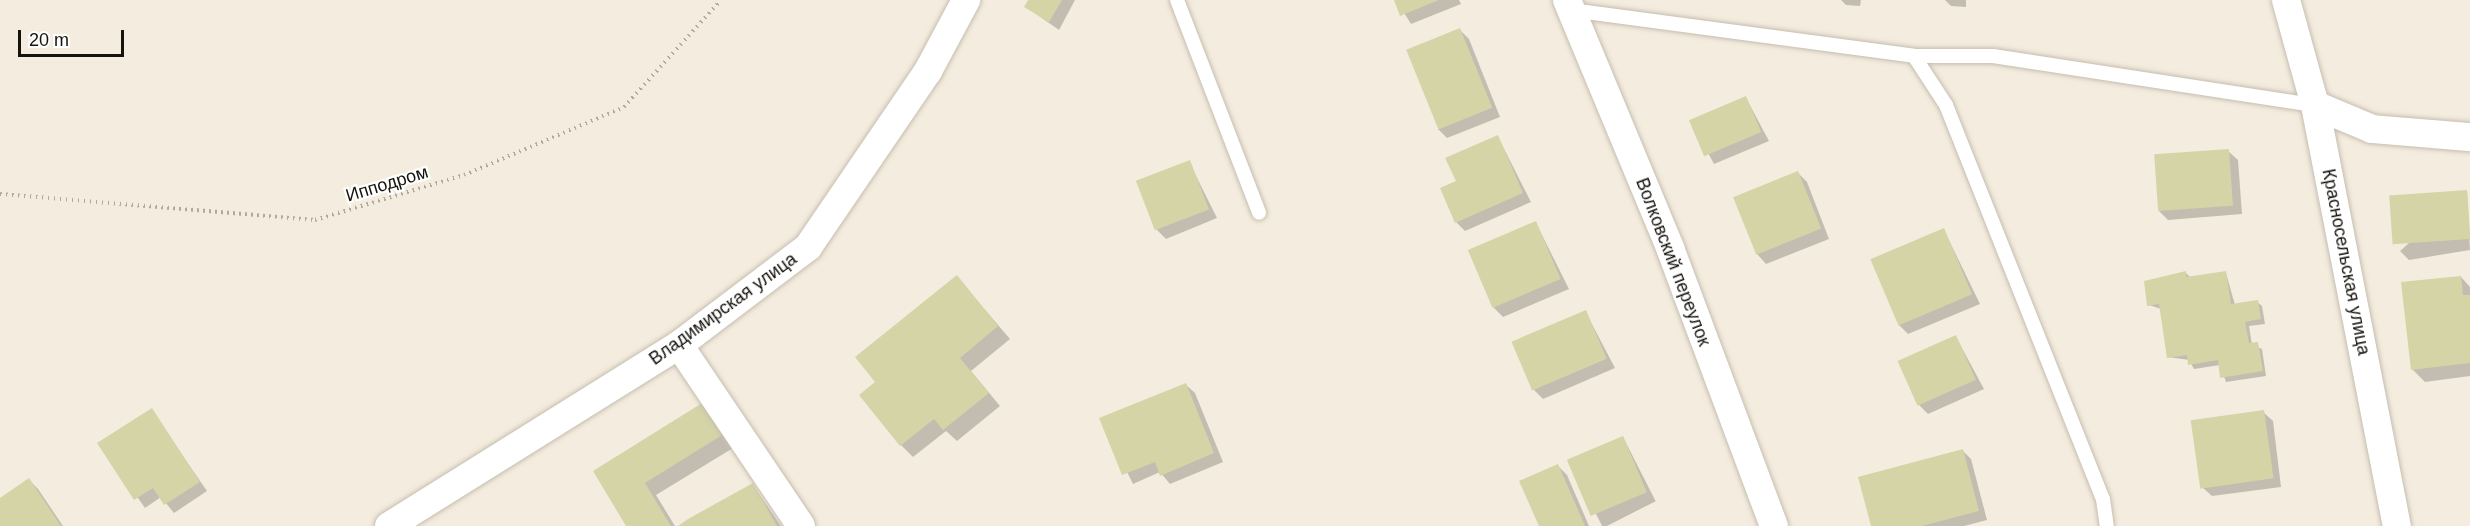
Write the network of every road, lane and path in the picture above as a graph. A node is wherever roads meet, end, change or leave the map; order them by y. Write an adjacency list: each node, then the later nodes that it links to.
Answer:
1 (721, 0): 9 (path, Ипподром)
2 (966, 0): 11 (street, Владимирская улица)
3 (1177, 0): 10 (lane)
4 (2286, 0): 7 (street, Красносельская улица)
5 (1569, 5): 6 (lane); 14 (street, Волковский переулок)
6 (1914, 56): 7 (lane); 15 (lane)
7 (2315, 105): 8 (street); 16 (street, Красносельская улица)
8 (2470, 137)
9 (0, 194)
10 (1260, 213)
11 (679, 345): 12 (street, Владимирская улица); 13 (street)
12 (389, 526)
13 (801, 526)
14 (1774, 526)
15 (2108, 526)
16 (2397, 526)

